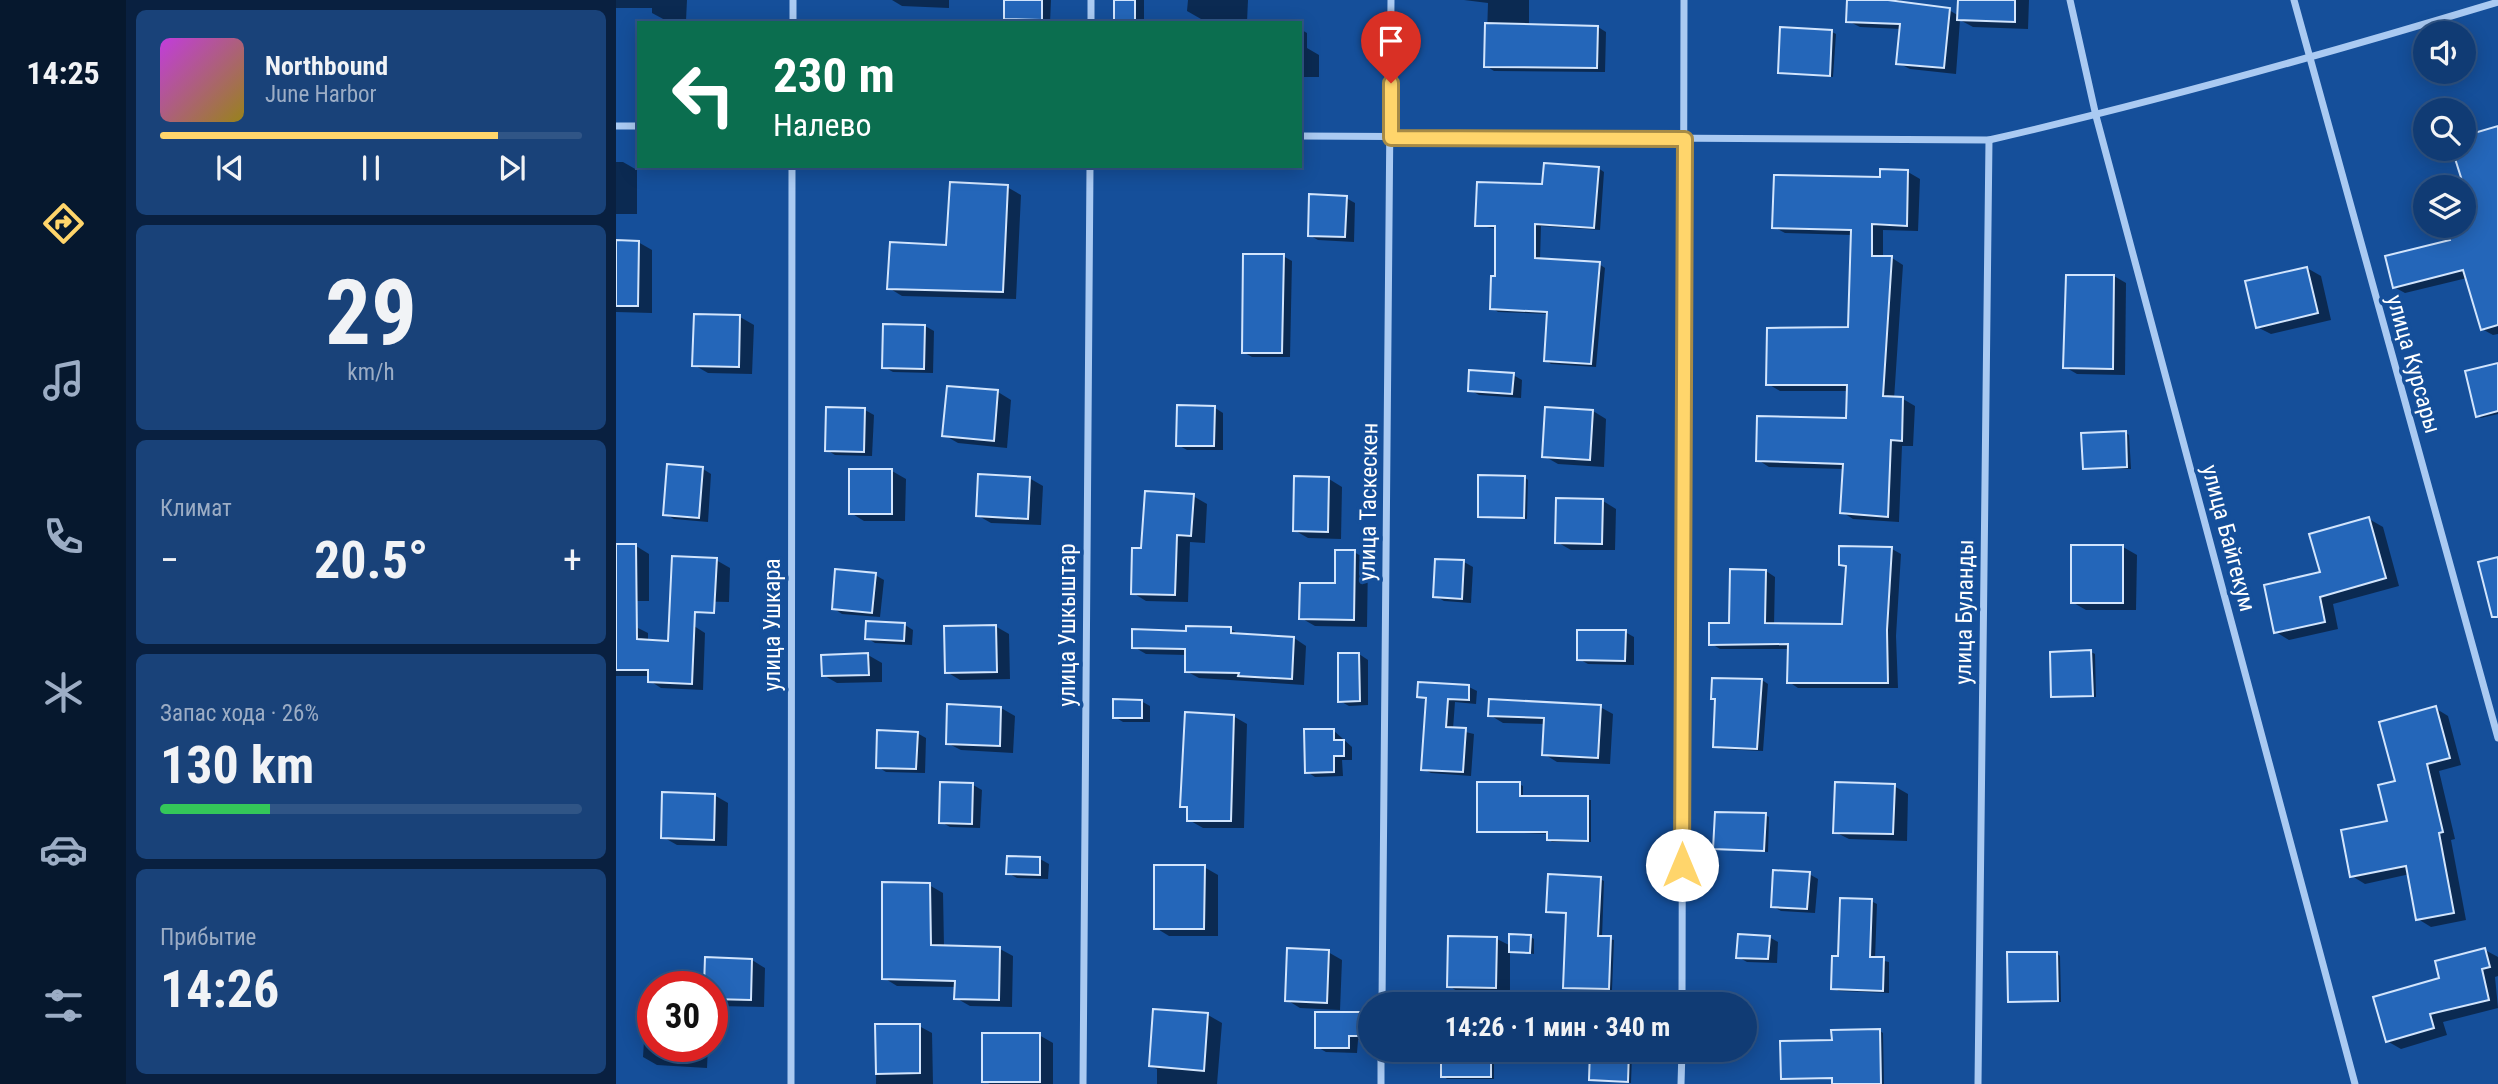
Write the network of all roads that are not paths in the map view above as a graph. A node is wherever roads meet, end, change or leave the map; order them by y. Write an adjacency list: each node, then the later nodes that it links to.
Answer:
1 (793, 0): 8 (street)
2 (1091, 0): 9 (street)
3 (1391, 0): 15 (street, улица Таскескен)
4 (1684, 0): 16 (street)
5 (2070, 0): 11 (street, улица Байгекум)
6 (2294, 0): 10 (street, улица Курсары)
7 (2498, 2): 10 (street)
8 (793, 21)
9 (1091, 21)
10 (2309, 59): 11 (street); 20 (street, улица Курсары)
11 (2096, 116): 17 (street); 30 (street, улица Байгекум)
12 (616, 126): 13 (street)
13 (637, 126)
14 (1302, 136): 15 (street)
15 (1391, 138): 16 (street); 21 (street, улица Таскескен)
16 (1685, 139): 17 (street); 22 (street)
17 (1989, 140): 29 (street, улица Буланды)
18 (792, 168): 25 (street, улица Ушкара)
19 (1090, 168): 26 (street, улица Ушкыштар)
20 (2498, 738)
21 (1382, 992)
22 (1682, 992)
23 (1381, 1062): 27 (street)
24 (1682, 1062): 28 (street)
25 (791, 1084)
26 (1083, 1084)
27 (1381, 1084)
28 (1681, 1084)
29 (1978, 1084)
30 (2355, 1084)

